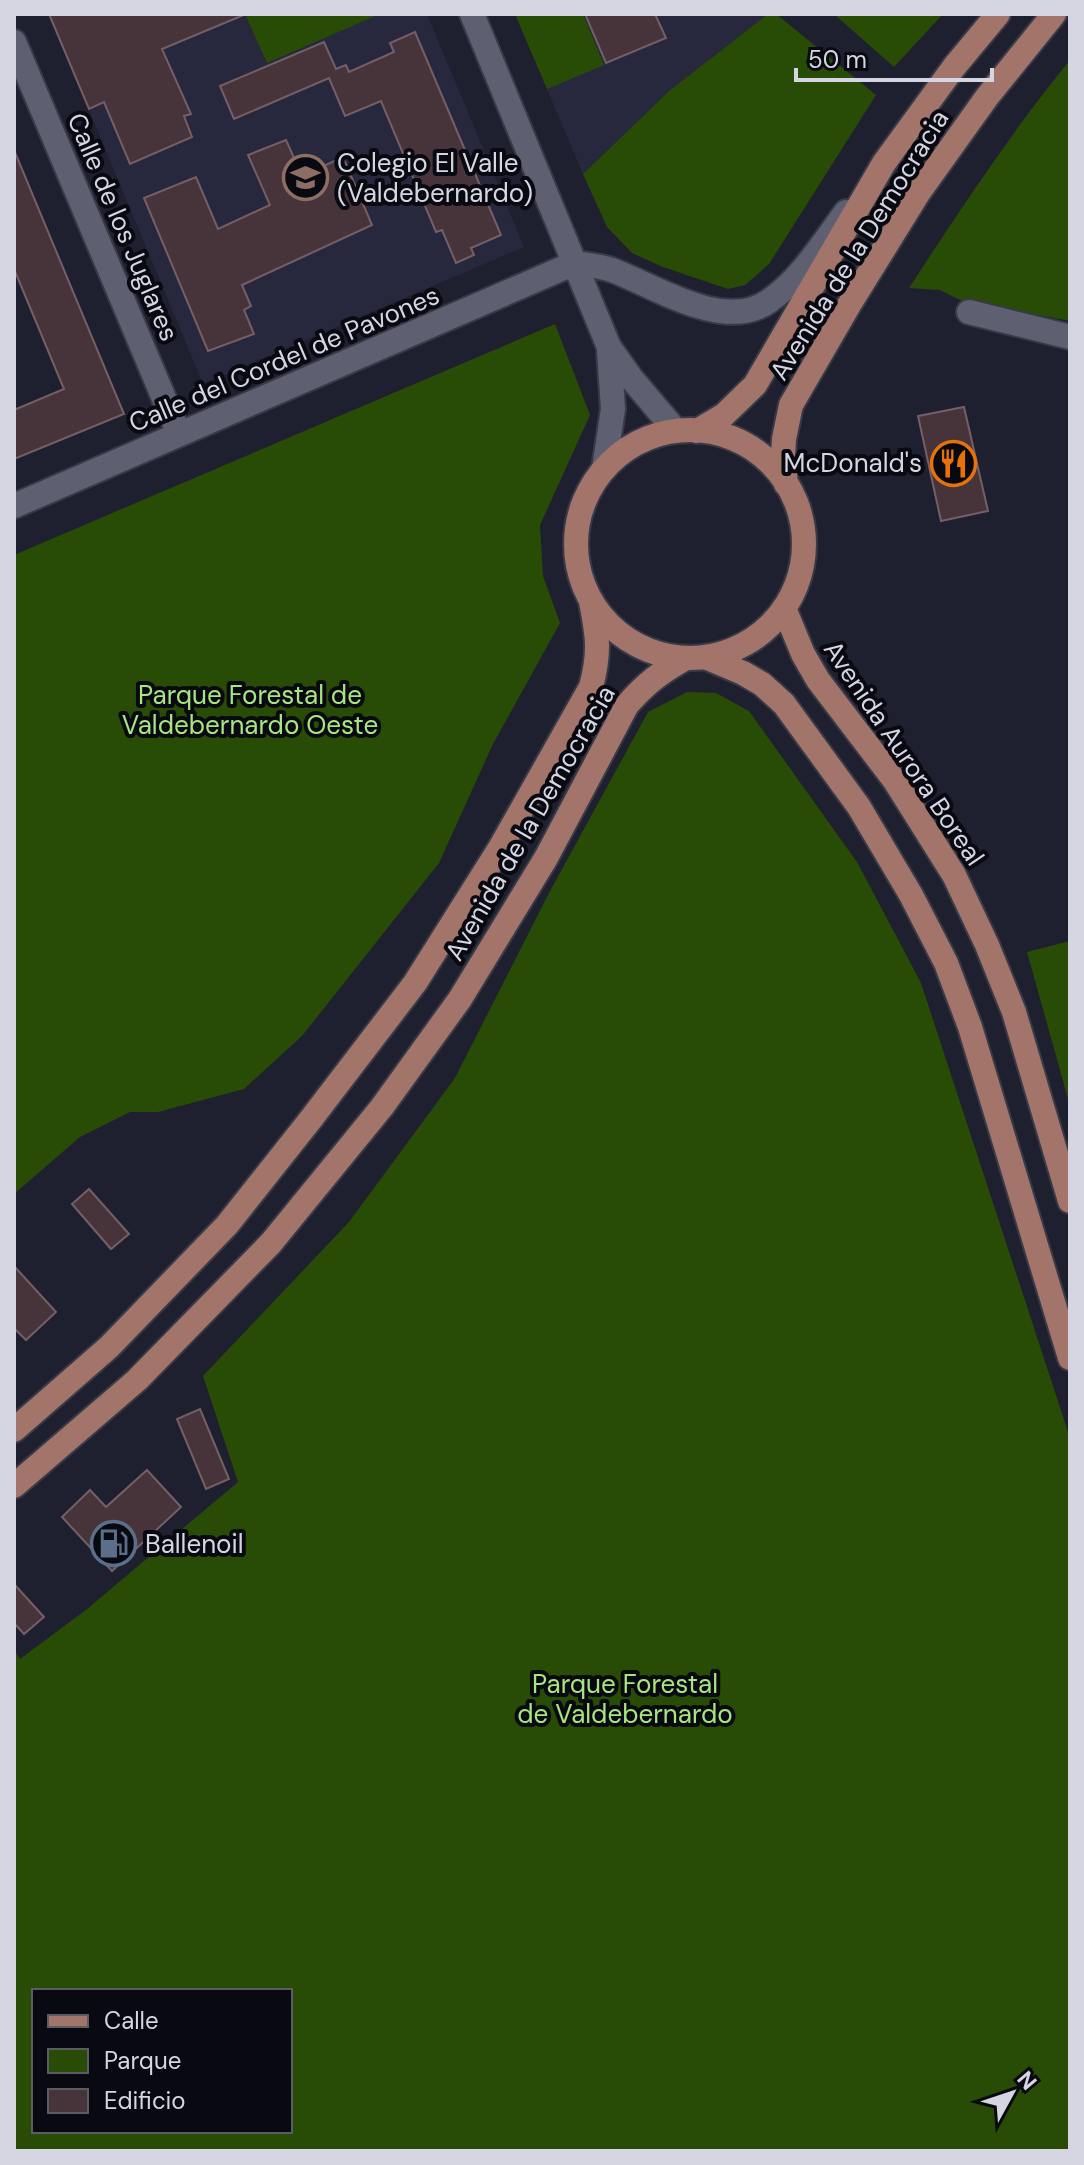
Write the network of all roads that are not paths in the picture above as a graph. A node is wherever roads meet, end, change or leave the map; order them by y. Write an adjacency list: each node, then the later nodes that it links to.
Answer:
1 (472, 14): 6 (street)
2 (998, 14): 5 (main road, Avenida de la Democracia)
3 (1054, 14): 13 (main road, Avenida de la Democracia)
4 (14, 42): 11 (street, Calle de los Juglares)
5 (884, 163): 6 (street); 10 (main road, Avenida de la Democracia)
6 (575, 263): 9 (street); 11 (street, Calle del Cordel de Pavones)
7 (969, 312): 8 (street)
8 (1070, 337)
9 (609, 347): 10 (street); 12 (street)
10 (686, 431): 12 (main road); 13 (main road)
11 (179, 434): 14 (street, Calle del Cordel de Pavones)
12 (604, 469): 15 (main road)
13 (786, 484): 16 (main road)
14 (14, 506)
15 (591, 602): 17 (main road); 20 (main road, Avenida de la Democracia)
16 (784, 608): 17 (main road); 18 (main road, Avenida Aurora Boreal)
17 (696, 658): 19 (main road); 21 (main road, Avenida de la Democracia)
18 (1070, 1201)
19 (1070, 1358)
20 (14, 1430)
21 (14, 1486)

